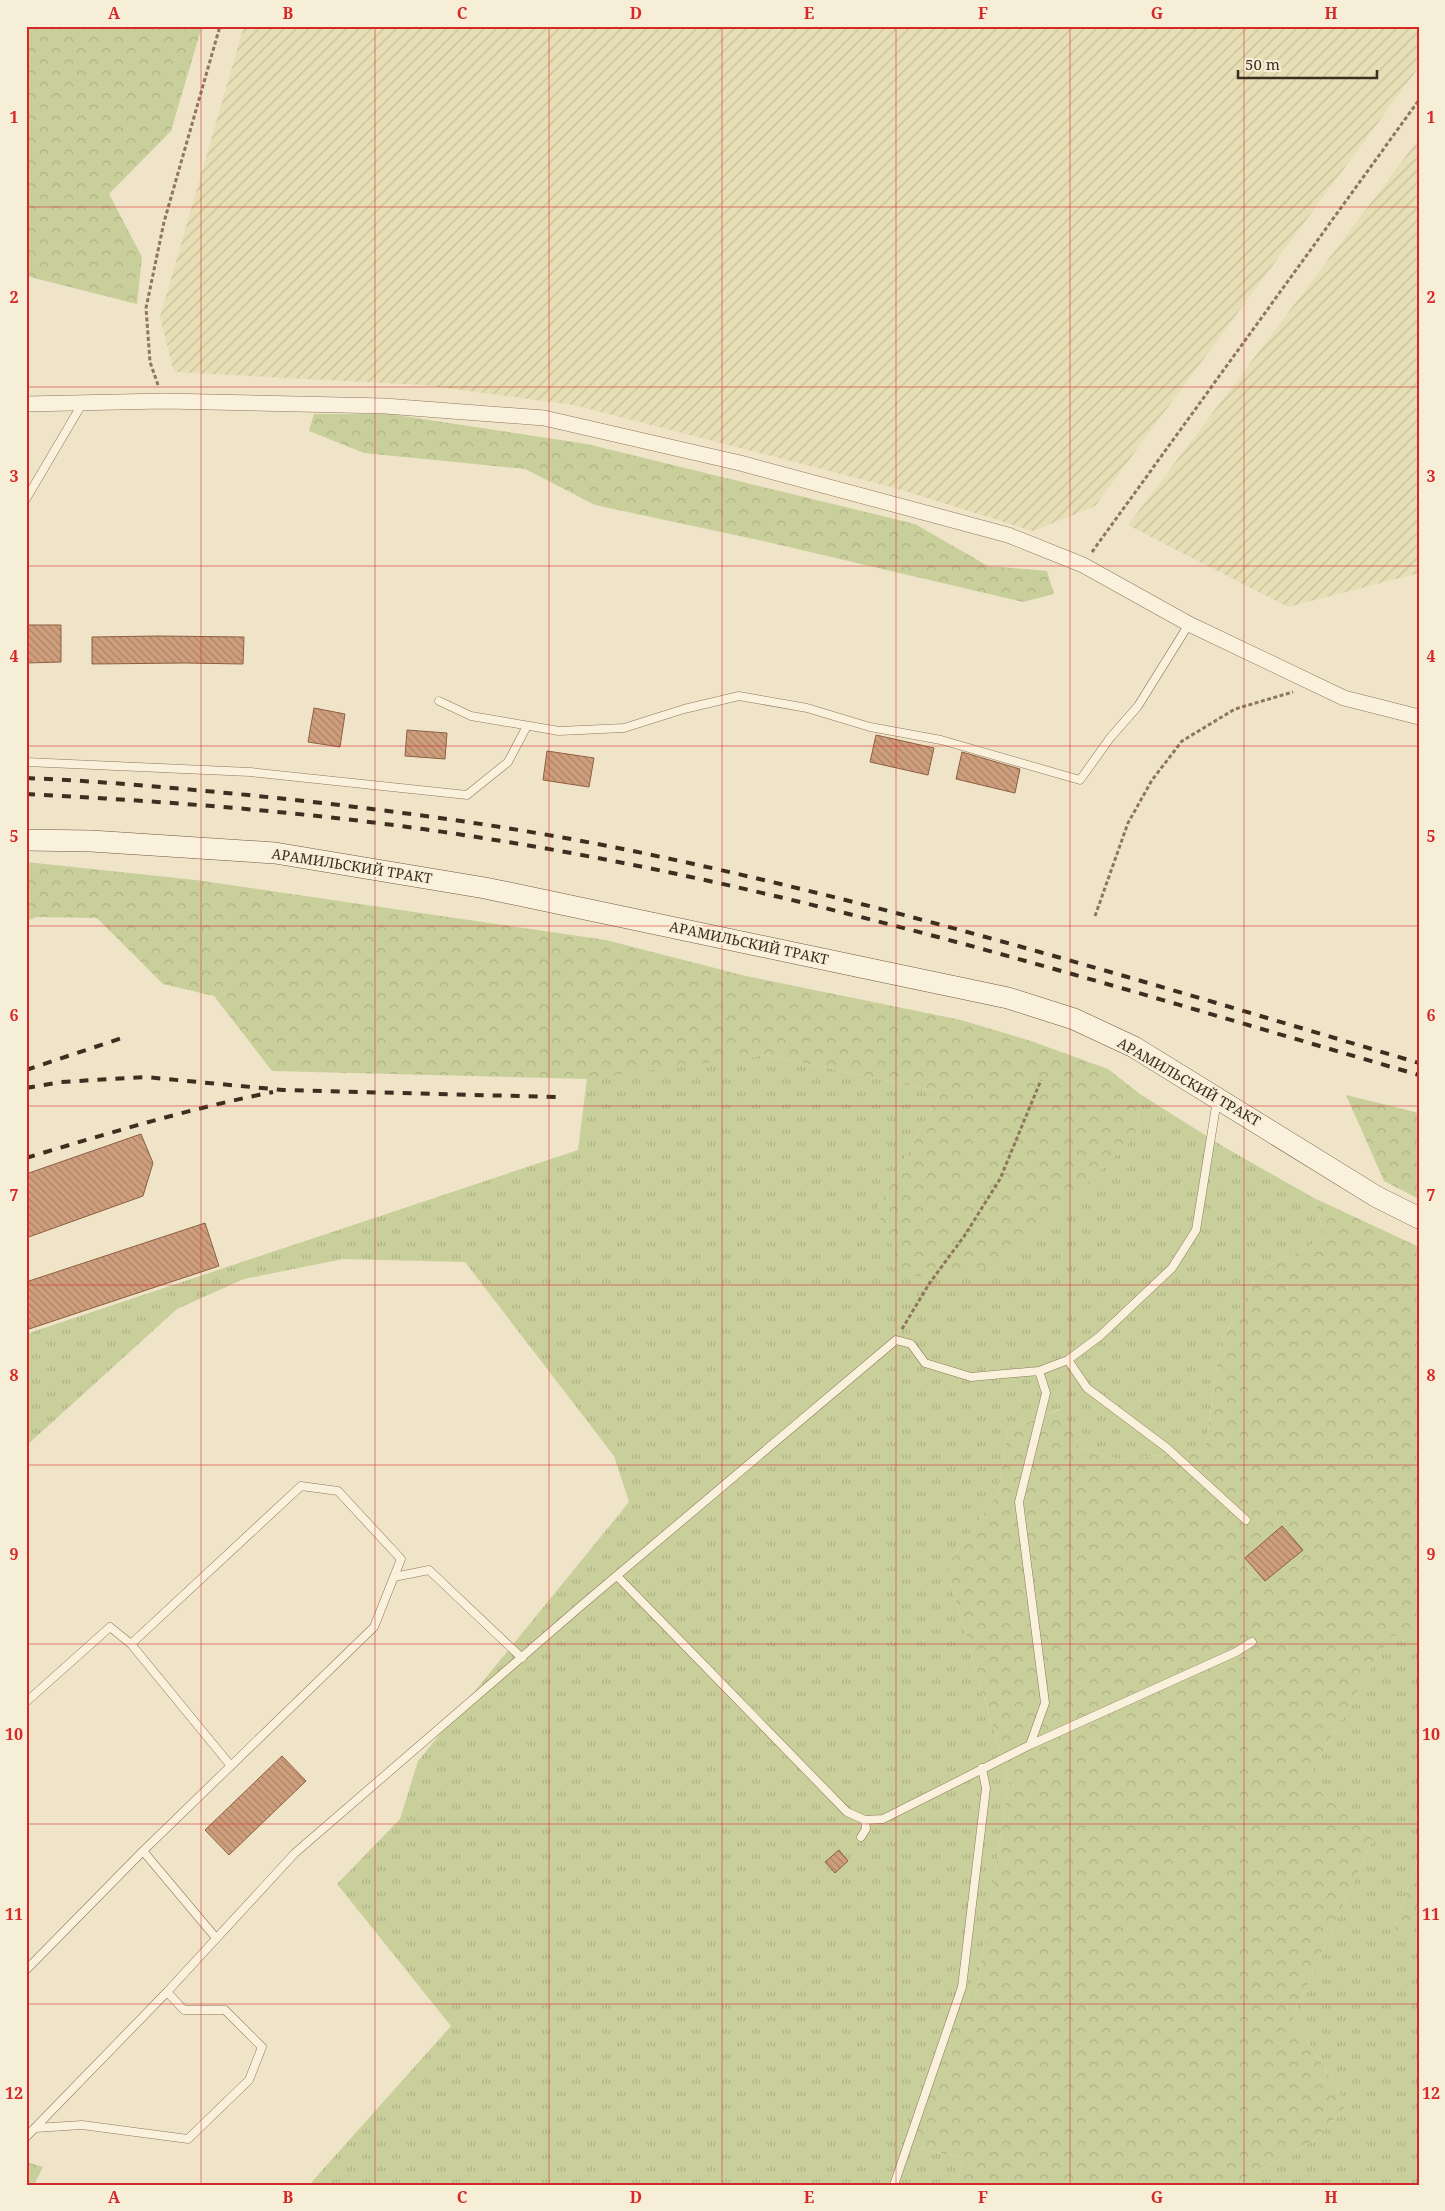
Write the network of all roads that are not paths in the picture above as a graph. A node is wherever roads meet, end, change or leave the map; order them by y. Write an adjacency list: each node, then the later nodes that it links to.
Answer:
1 (26, 404): 2 (street)
2 (82, 404): 3 (lane); 4 (street)
3 (26, 499)
4 (1189, 624): 6 (street); 7 (lane)
5 (439, 701): 7 (lane)
6 (1419, 717)
7 (527, 726): 8 (lane)
8 (26, 762)
9 (26, 840): 10 (main road, АРАМИЛЬСКИЙ ТРАКТ)
10 (1218, 1097): 11 (main road, АРАМИЛЬСКИЙ ТРАКТ); 12 (lane)
11 (1419, 1218)
12 (1068, 1360): 13 (lane); 14 (lane)
13 (1039, 1371): 15 (lane); 21 (lane)
14 (1246, 1520)
15 (617, 1576): 19 (lane); 24 (lane)
16 (394, 1577): 18 (lane); 19 (lane); 22 (lane)
17 (1252, 1642): 21 (lane)
18 (131, 1644): 20 (lane); 22 (lane)
19 (522, 1658): 27 (lane)
20 (26, 1702)
21 (1030, 1745): 23 (lane)
22 (231, 1766): 26 (lane)
23 (982, 1768): 24 (lane); 32 (lane)
24 (866, 1820): 25 (lane)
25 (861, 1837)
26 (143, 1851): 27 (lane); 28 (lane)
27 (216, 1938): 29 (lane)
28 (26, 1970)
29 (167, 1992): 30 (lane); 30 (lane)
30 (35, 2128): 31 (lane)
31 (26, 2137)
32 (894, 2185)

